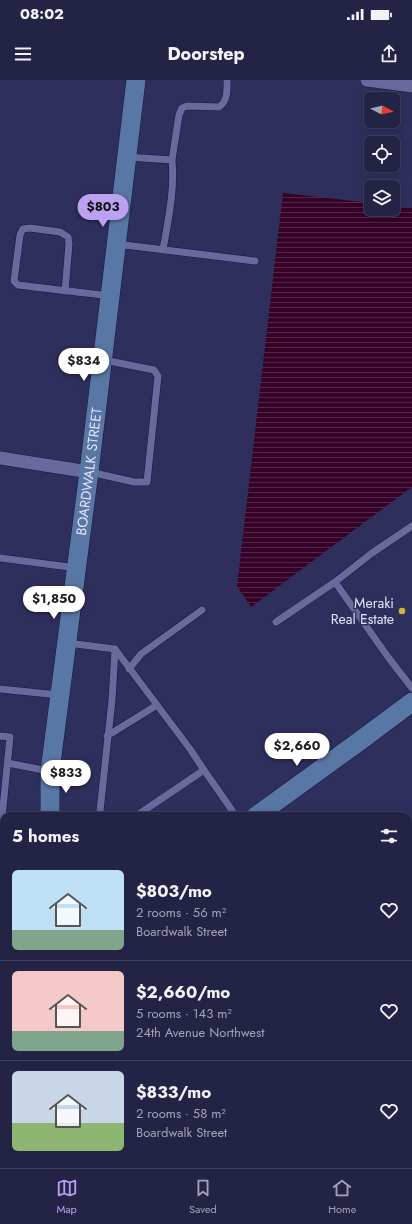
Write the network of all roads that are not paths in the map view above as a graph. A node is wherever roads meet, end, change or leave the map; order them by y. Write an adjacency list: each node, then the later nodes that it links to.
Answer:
1 (136, 80): 6 (street, BOARDWALK STREET)
2 (227, 80): 7 (lane)
3 (367, 80): 4 (street)
4 (387, 81): 5 (street)
5 (412, 86)
6 (127, 157): 7 (lane); 8 (street, BOARDWALK STREET)
7 (172, 160): 9 (lane)
8 (116, 244): 9 (lane); 12 (street, BOARDWALK STREET)
9 (163, 250): 10 (lane)
10 (255, 261)
11 (65, 291): 11 (lane); 12 (lane)
12 (110, 296): 13 (street, BOARDWALK STREET)
13 (103, 360): 15 (street, BOARDWALK STREET); 15 (lane)
14 (0, 458): 15 (street)
15 (90, 472): 18 (street, BOARDWALK STREET)
16 (412, 526): 19 (lane)
17 (0, 558): 18 (lane)
18 (77, 568): 22 (street, BOARDWALK STREET)
19 (335, 582): 21 (lane); 25 (lane)
20 (202, 610): 24 (lane)
21 (276, 622)
22 (67, 643): 23 (lane); 27 (street, BOARDWALK STREET)
23 (114, 649): 24 (lane); 31 (lane)
24 (130, 670): 29 (lane)
25 (412, 688)
26 (0, 689): 27 (lane)
27 (60, 695): 34 (street, BOARDWALK STREET)
28 (412, 702): 40 (street)
29 (157, 705): 31 (lane); 33 (lane)
30 (0, 736): 32 (lane)
31 (108, 736): 37 (lane)
32 (8, 763): 34 (lane); 35 (lane)
33 (204, 770): 38 (lane); 39 (lane)
34 (50, 771): 36 (street, BOARDWALK STREET)
35 (3, 812)
36 (50, 812)
37 (101, 812)
38 (142, 812)
39 (233, 812)
40 (262, 812)

